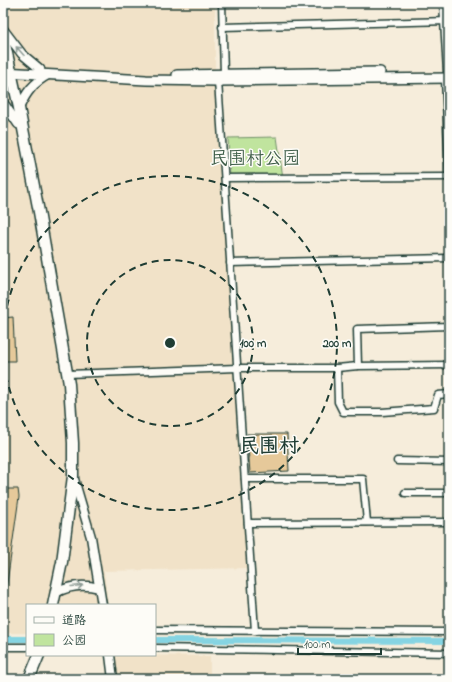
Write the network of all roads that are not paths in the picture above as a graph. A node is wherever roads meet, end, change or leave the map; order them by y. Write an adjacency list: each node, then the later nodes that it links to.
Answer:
1 (222, 3): 4 (street)
2 (443, 3): 3 (street)
3 (447, 21): 4 (street); 10 (street)
4 (222, 27): 11 (street)
5 (3, 29): 7 (street, one-way to 5)
6 (3, 35): 8 (main road)
7 (40, 69): 8 (main road); 11 (main road)
8 (6, 70): 9 (main road); 13 (main road); 14 (main road)
9 (48, 75): 11 (main road); 13 (street)
10 (447, 75): 11 (main road); 15 (street)
11 (221, 78): 17 (street)
12 (3, 102): 14 (street)
13 (19, 108): 25 (main road)
14 (18, 124): 38 (main road)
15 (449, 172)
16 (449, 177): 17 (street)
17 (225, 178): 19 (street)
18 (449, 258): 19 (street)
19 (230, 263): 23 (street)
20 (449, 326): 22 (street)
21 (449, 365): 22 (street)
22 (358, 366): 24 (street)
23 (238, 368): 24 (street); 25 (street); 30 (street)
24 (337, 368): 26 (street)
25 (67, 374): 29 (main road)
26 (449, 394)
27 (397, 461): 28 (street)
28 (449, 462)
29 (73, 476): 36 (street); 37 (main road)
30 (245, 479): 33 (street); 35 (street)
31 (405, 493): 32 (street)
32 (449, 493)
33 (367, 522): 34 (street); 35 (street)
34 (449, 522)
35 (248, 523): 42 (street)
36 (99, 588): 37 (street, one-way to 36); 40 (street)
37 (56, 593): 39 (main road)
38 (49, 604)
39 (53, 604)
40 (102, 604)
41 (156, 630): 42 (street)
42 (255, 631): 43 (street)
43 (449, 632)
44 (3, 647): 45 (street)
45 (26, 647)
46 (156, 648): 47 (street)
47 (449, 653)
48 (34, 656): 51 (main road)
49 (39, 656): 52 (main road)
50 (110, 656): 53 (street)
51 (25, 679)
52 (29, 679)
53 (113, 679)

